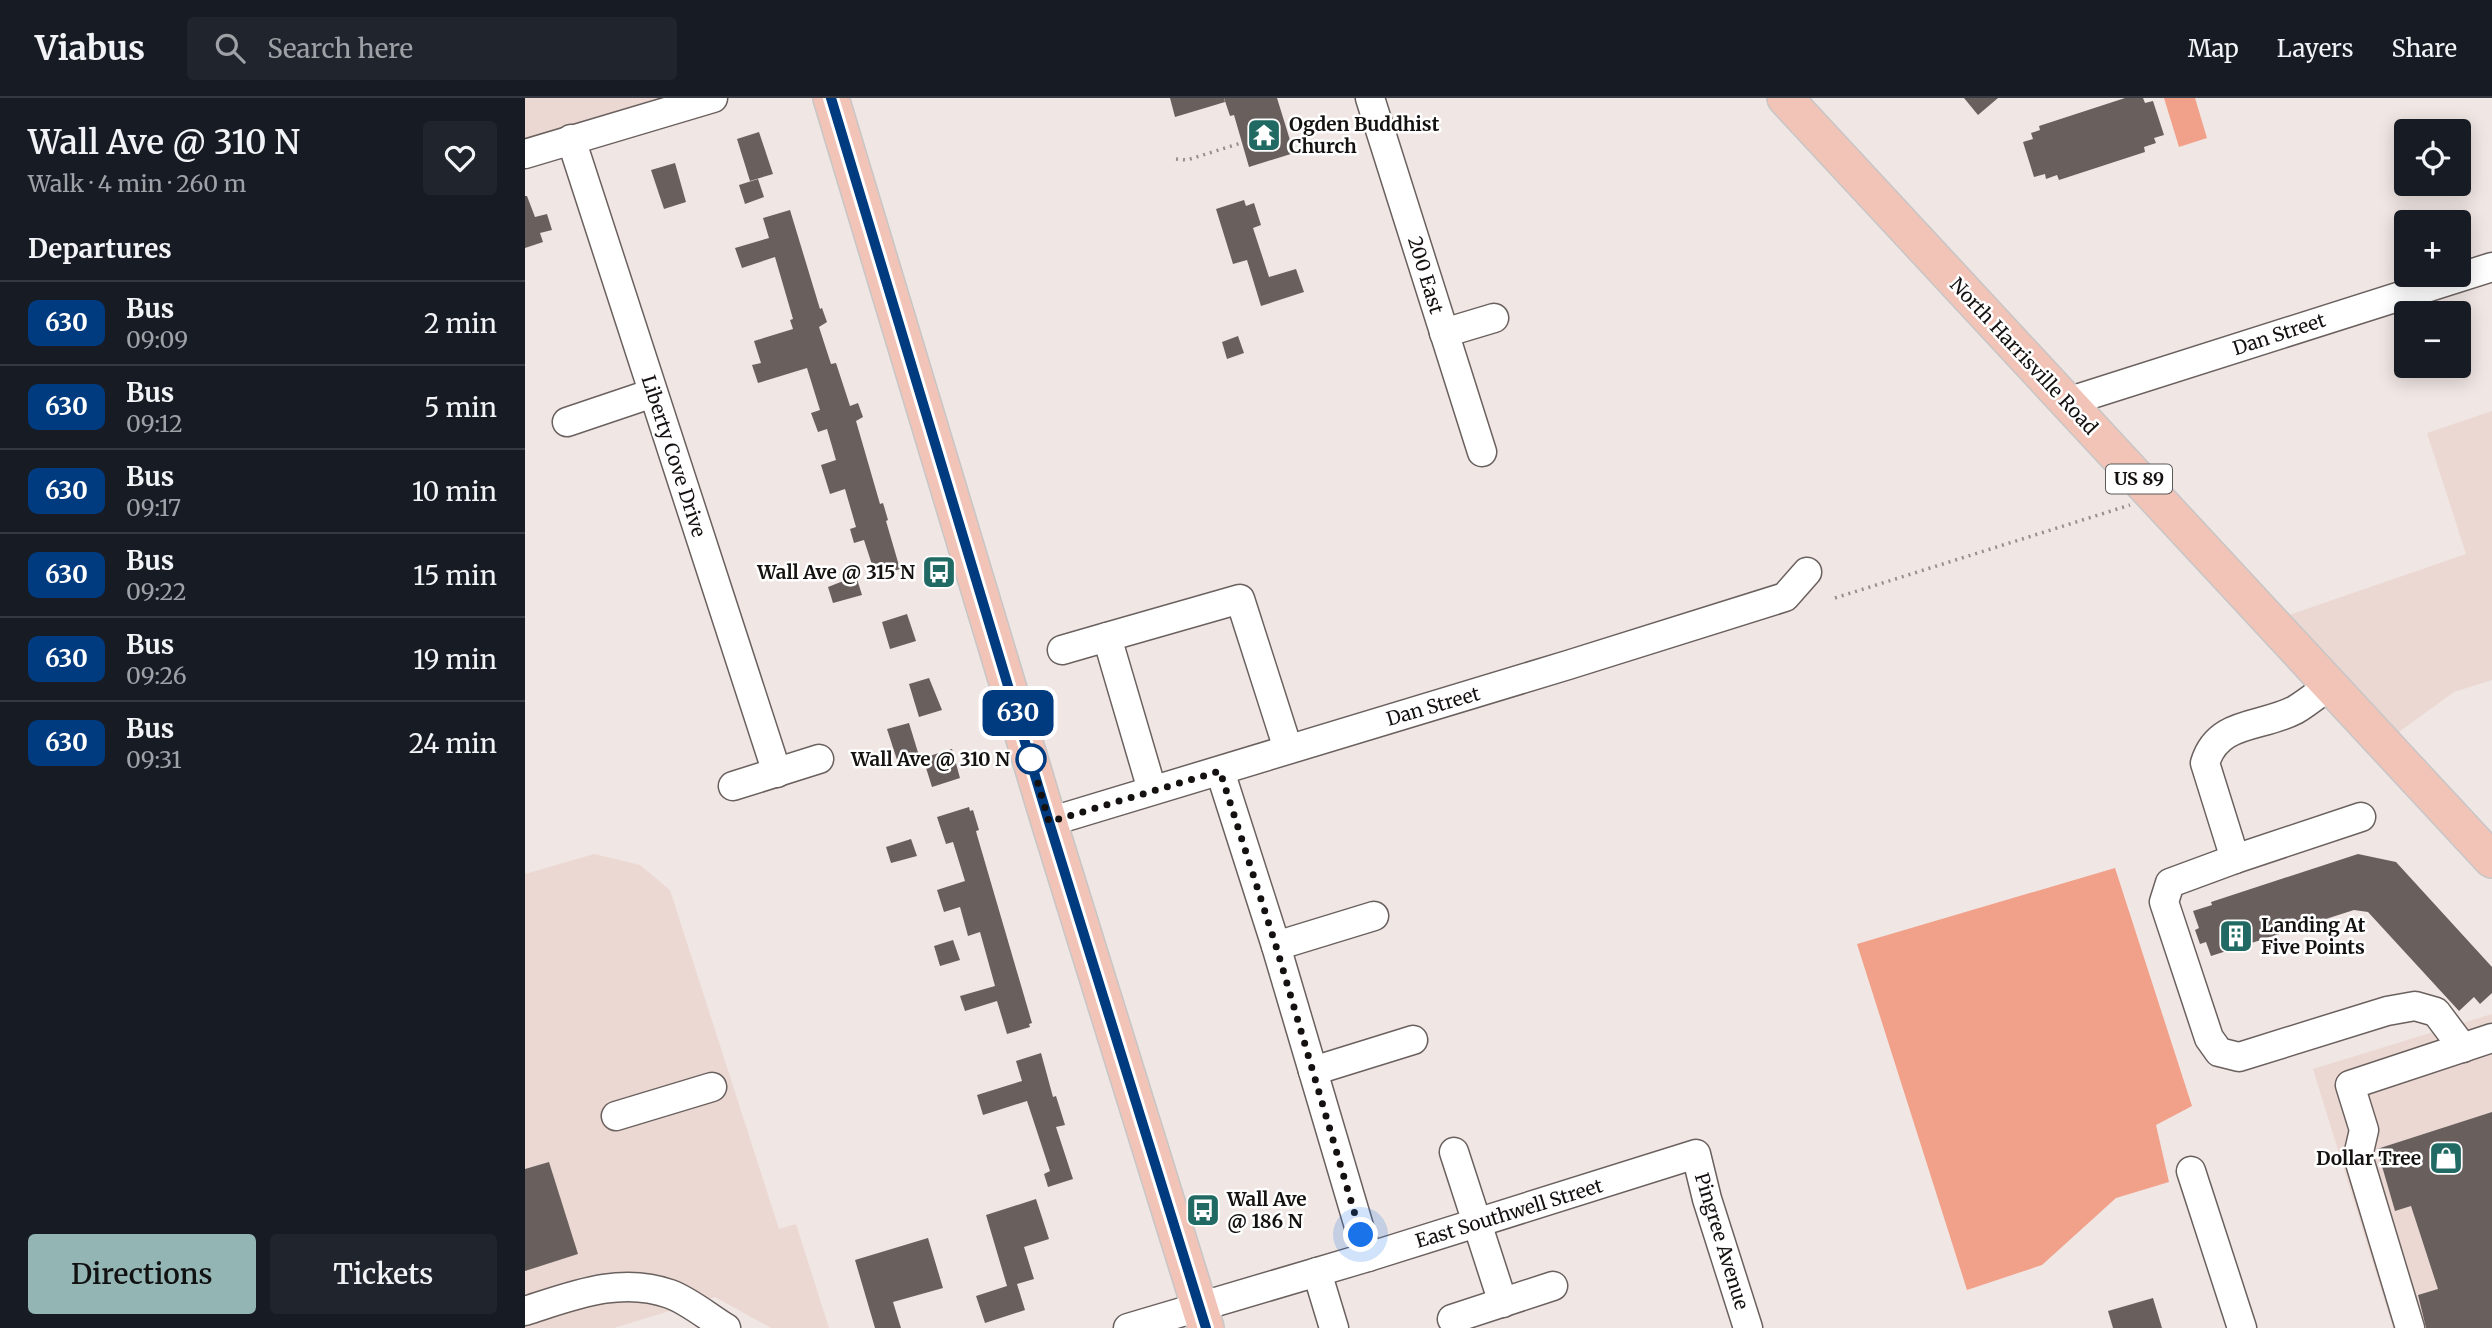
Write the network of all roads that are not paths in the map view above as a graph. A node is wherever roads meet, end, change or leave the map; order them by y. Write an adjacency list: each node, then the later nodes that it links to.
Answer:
1 (713, 98): 5 (street)
2 (831, 98): 25 (main road)
3 (1370, 98): 9 (street, 200 East)
4 (1785, 98): 11 (main road, North Harrisville Road / US 89)
5 (571, 139): 6 (street); 10 (street, Liberty Cove Drive)
6 (525, 154)
7 (2492, 267): 11 (street, Dan Street)
8 (1494, 318): 9 (street)
9 (1444, 333): 13 (street, 200 East)
10 (653, 393): 12 (street); 21 (street, Liberty Cove Drive)
11 (2067, 402): 17 (main road, North Harrisville Road / US 89)
12 (567, 422)
13 (1482, 452)
14 (1807, 572): 18 (street, Dan Street)
15 (1107, 638): 16 (street); 18 (street); 23 (street)
16 (1062, 650)
17 (2331, 684): 26 (street); 27 (main road, North Harrisville Road / US 89)
18 (1288, 749): 20 (street, Dan Street)
19 (818, 760): 21 (street)
20 (1220, 771): 23 (street, Dan Street); 29 (street)
21 (777, 773): 22 (street)
22 (733, 786)
23 (1152, 790): 25 (street, Dan Street)
24 (2361, 817): 26 (street)
25 (1049, 822): 45 (main road)
26 (2235, 859): 32 (street)
27 (2492, 860)
28 (1374, 916): 29 (street)
29 (1276, 946): 33 (street)
30 (2492, 1038): 32 (street)
31 (1413, 1040): 33 (street)
32 (2463, 1048): 52 (street)
33 (1313, 1071): 40 (street)
34 (712, 1087): 35 (street)
35 (616, 1116)
36 (1454, 1152): 39 (street)
37 (1696, 1154): 39 (street, East Southwell Street); 50 (street, Pingree Avenue)
38 (2191, 1171): 51 (street)
39 (1477, 1223): 40 (street, East Southwell Street); 43 (street)
40 (1368, 1257): 41 (street, East Southwell Street)
41 (1317, 1272): 45 (street, East Southwell Street); 49 (street)
42 (1553, 1286): 43 (street)
43 (1503, 1303): 46 (street)
44 (525, 1311): 47 (street)
45 (1203, 1317): 48 (street, East Southwell Street)
46 (1452, 1319)
47 (726, 1328)
48 (1128, 1328)
49 (1334, 1328)
50 (1748, 1328)
51 (2242, 1328)
52 (2410, 1328)

